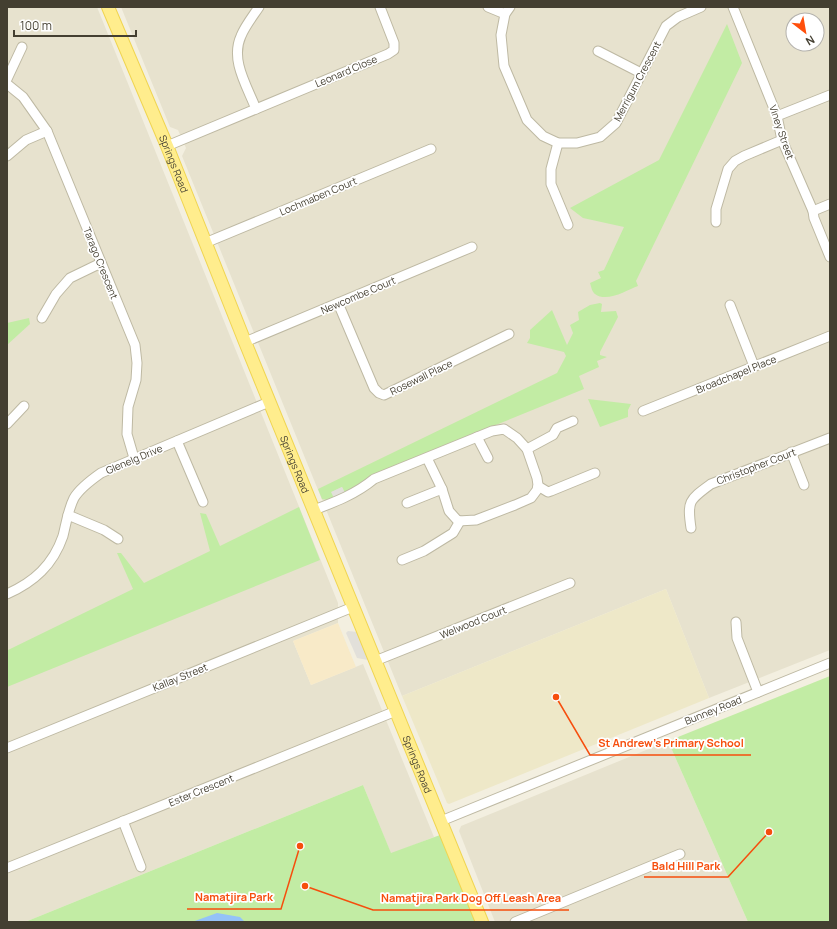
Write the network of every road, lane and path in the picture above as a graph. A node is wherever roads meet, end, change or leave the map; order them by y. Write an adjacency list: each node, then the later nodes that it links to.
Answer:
1 (108, 7): 19 (main road, Springs Road)
2 (259, 7): 14 (street)
3 (380, 7): 14 (street, Leonard Close)
4 (488, 7): 7 (street)
5 (701, 7): 10 (street, Merrigum Crescent)
6 (733, 7): 15 (street, Viney Street)
7 (508, 11): 18 (street, Merrigum Crescent)
8 (22, 47): 11 (street)
9 (598, 51): 10 (street)
10 (641, 72): 18 (street, Merrigum Crescent)
11 (7, 79)
12 (7, 84): 16 (street, Tarago Crescent)
13 (830, 95): 15 (street)
14 (256, 109): 19 (street, Leonard Close)
15 (777, 116): 17 (street, Viney Street)
16 (47, 131): 21 (street); 29 (street, Tarago Crescent)
17 (782, 140): 23 (street, Viney Street); 24 (street)
18 (558, 143): 25 (street)
19 (167, 146): 26 (main road, Springs Road)
20 (431, 149): 26 (street, Lochmaben Court)
21 (7, 156)
22 (830, 204): 23 (street)
23 (813, 211): 28 (street, Viney Street)
24 (716, 222)
25 (568, 225)
26 (205, 243): 35 (main road, Springs Road)
27 (472, 247): 30 (street, Newcombe Court)
28 (830, 257)
29 (101, 263): 32 (street); 47 (street, Tarago Crescent)
30 (338, 303): 33 (street, Rosewall Place); 35 (street, Newcombe Court)
31 (730, 305): 36 (street)
32 (42, 318)
33 (509, 334)
34 (830, 336): 36 (street, Broadchapel Place)
35 (245, 342): 37 (main road, Springs Road)
36 (754, 366): 39 (street, Broadchapel Place)
37 (270, 402): 44 (street, Glenelg Drive); 56 (main road, Springs Road)
38 (24, 406): 41 (street)
39 (643, 411)
40 (572, 421): 45 (street)
41 (7, 424)
42 (477, 437): 45 (street); 48 (street); 49 (street)
43 (830, 438): 46 (street, Christopher Court)
44 (177, 441): 47 (street, Glenelg Drive); 54 (street)
45 (527, 449): 52 (street)
46 (791, 452): 51 (street); 59 (street, Christopher Court)
47 (134, 458): 57 (street, Glenelg Drive)
48 (427, 458): 53 (street); 56 (street)
49 (488, 458)
50 (595, 473): 52 (street)
51 (804, 485)
52 (538, 486): 58 (street)
53 (442, 489): 55 (street); 58 (street)
54 (203, 502)
55 (407, 503)
56 (314, 510): 64 (main road, Springs Road)
57 (68, 515): 60 (street); 63 (street, Glenelg Drive)
58 (460, 521): 61 (street)
59 (691, 528)
60 (118, 539)
61 (402, 560)
62 (570, 583): 66 (street, Welwood Court)
63 (7, 594)
64 (353, 607): 66 (main road, Springs Road); 70 (street, Kallay Street)
65 (736, 622): 68 (street)
66 (375, 661): 69 (main road, Springs Road)
67 (830, 663): 68 (street, Bunney Road)
68 (758, 692): 71 (street, Bunney Road)
69 (396, 711): 71 (main road, Springs Road); 72 (street, Ester Crescent)
70 (7, 748)
71 (441, 821): 76 (main road, Springs Road)
72 (123, 822): 74 (street); 75 (street, Ester Crescent)
73 (680, 854): 77 (street)
74 (142, 867)
75 (7, 868)
76 (482, 922)
77 (515, 922)

